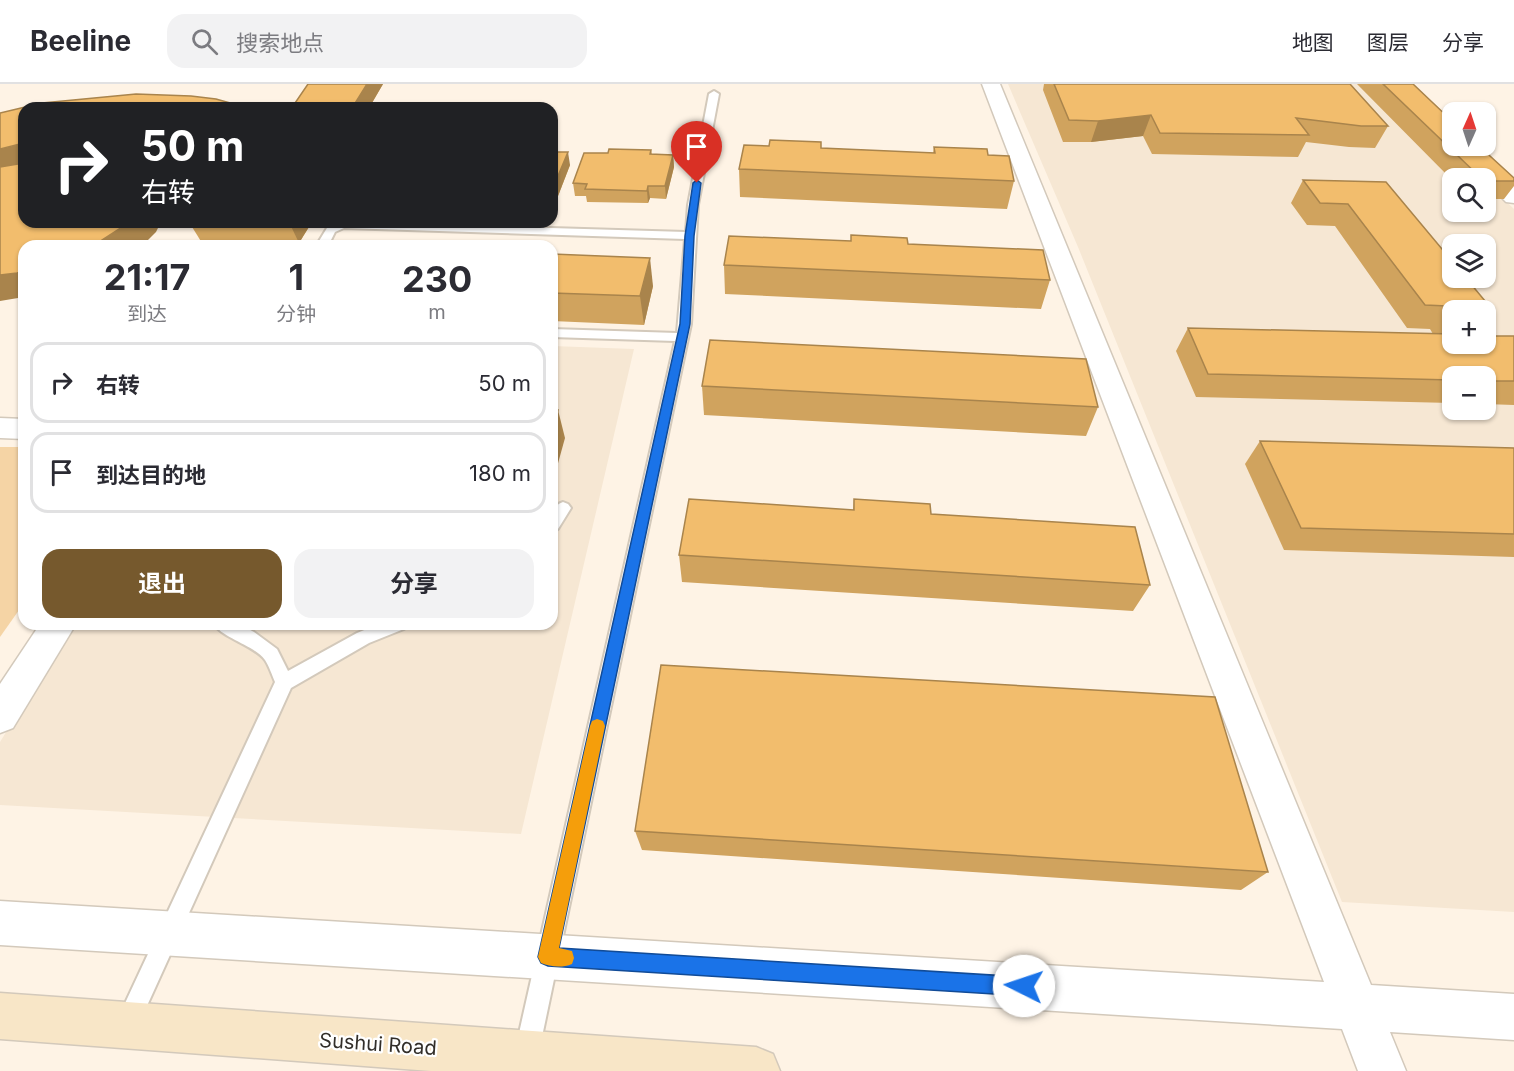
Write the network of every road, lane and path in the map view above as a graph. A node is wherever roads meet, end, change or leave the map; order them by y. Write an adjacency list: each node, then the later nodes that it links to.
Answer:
1 (991, 84): 23 (street)
2 (714, 94): 7 (lane)
3 (1470, 156): 4 (street)
4 (1514, 197)
5 (335, 228): 8 (lane)
6 (437, 228): 7 (lane)
7 (690, 236): 10 (lane)
8 (325, 240)
9 (558, 333): 10 (lane)
10 (682, 337): 22 (lane)
11 (0, 428): 12 (street)
12 (18, 429)
13 (563, 508): 14 (lane)
14 (558, 516)
15 (55, 630): 19 (street)
16 (235, 630): 18 (lane)
17 (383, 630): 18 (lane)
18 (284, 682): 21 (lane)
19 (0, 716)
20 (0, 923): 21 (street)
21 (169, 933): 22 (street); 26 (lane)
22 (548, 957): 23 (street); 27 (lane)
23 (1357, 1007): 25 (street); 29 (street)
24 (0, 1016): 26 (street, Sushui Road)
25 (1514, 1017)
26 (126, 1026): 27 (street, Sushui Road)
27 (526, 1054): 28 (street, Sushui Road)
28 (756, 1071)
29 (1382, 1071)

